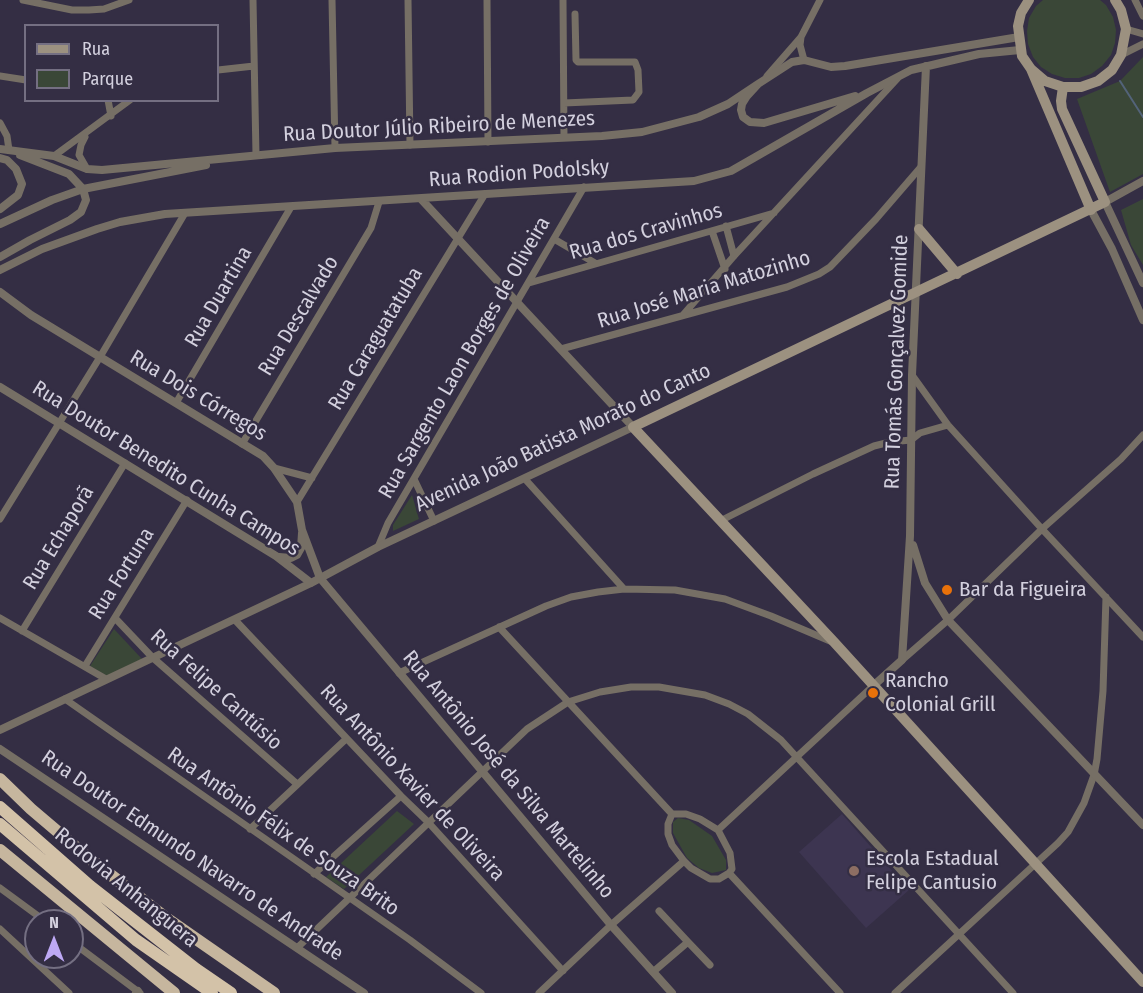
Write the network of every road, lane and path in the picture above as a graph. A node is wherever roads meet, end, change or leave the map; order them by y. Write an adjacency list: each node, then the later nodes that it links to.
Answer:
1 (23, 0): 2 (street)
2 (129, 0)
3 (253, 0): 24 (street)
4 (332, 0): 43 (street)
5 (408, 0): 42 (street)
6 (487, 0): 41 (street)
7 (563, 0): 36 (street)
8 (820, 0): 18 (street, Rua Doutor Júlio Ribeiro de Menezes)
9 (1028, 0): 19 (main road)
10 (1115, 0): 15 (main road)
11 (1126, 0): 15 (main road)
12 (1136, 0): 14 (street)
13 (575, 14): 36 (street)
14 (1143, 16)
15 (1123, 17): 16 (main road)
16 (1126, 29): 17 (street); 22 (main road)
17 (1143, 34)
18 (801, 37): 23 (street); 31 (street, Rua Doutor Júlio Ribeiro de Menezes)
19 (1019, 37): 21 (main road); 23 (street)
20 (1143, 44): 22 (street)
21 (1020, 50): 25 (street, Rua Rodion Podolsky); 26 (main road)
22 (1122, 55): 32 (main road)
23 (804, 60): 31 (street)
24 (254, 66): 27 (street); 45 (street)
25 (926, 66): 28 (street, Rua Rodion Podolsky); 49 (street, Rua Tomás Gonçalvez Gomide)
26 (1031, 69): 32 (main road); 60 (main road)
27 (219, 70)
28 (901, 75): 33 (street, Rua Rodion Podolsky); 62 (street)
29 (1, 77): 30 (street)
30 (24, 80)
31 (758, 84): 33 (street); 40 (street, Rua Doutor Júlio Ribeiro de Menezes)
32 (1063, 87): 57 (main road)
33 (867, 93): 52 (street, Rua Rodion Podolsky)
34 (108, 102): 37 (street)
35 (128, 102): 37 (street)
36 (564, 103): 40 (street)
37 (111, 116): 39 (street)
38 (0, 123): 44 (street)
39 (87, 134): 46 (street); 50 (street)
40 (564, 137): 41 (street, Rua Doutor Júlio Ribeiro de Menezes)
41 (488, 142): 42 (street, Rua Doutor Júlio Ribeiro de Menezes)
42 (410, 145): 43 (street, Rua Doutor Júlio Ribeiro de Menezes)
43 (335, 148): 45 (street, Rua Doutor Júlio Ribeiro de Menezes)
44 (4, 150): 46 (street, Rua Doutor Júlio Ribeiro de Menezes); 53 (street)
45 (256, 155): 48 (street, Rua Doutor Júlio Ribeiro de Menezes)
46 (54, 156): 50 (street, Rua Doutor Júlio Ribeiro de Menezes)
47 (0, 158): 59 (street)
48 (223, 160): 50 (street, Rua Doutor Júlio Ribeiro de Menezes); 53 (street)
49 (920, 168): 65 (street, Rua Tomás Gonçalvez Gomide); 80 (street, Rua José Maria Matozinho)
50 (87, 169)
51 (1143, 181): 57 (street, Avenida João Batista Morato do Canto)
52 (584, 187): 54 (street, Rua Rodion Podolsky); 68 (street, Rua Sargento Laon Borges de Oliveira)
53 (83, 189): 63 (street); 70 (street)
54 (485, 194): 55 (street, Rua Rodion Podolsky); 67 (street, Rua Caraguatatuba)
55 (421, 199): 56 (street, Rua Rodion Podolsky); 67 (street)
56 (379, 202): 58 (street, Rua Rodion Podolsky); 92 (street, Rua Descalvado)
57 (1105, 202): 60 (main road, Avenida João Batista Morato do Canto); 76 (street)
58 (291, 207): 61 (street, Rua Rodion Podolsky); 86 (street, Rua Duartina)
59 (0, 210)
60 (1091, 210): 74 (main road, Avenida João Batista Morato do Canto); 81 (street)
61 (185, 213): 73 (street, Rua Rodion Podolsky); 83 (street)
62 (774, 213): 64 (street, Rua dos Cravinhos); 69 (street)
63 (0, 224)
64 (726, 226): 66 (street, Rua dos Cravinhos); 69 (street)
65 (919, 229): 74 (main road); 78 (street, Rua Tomás Gonçalvez Gomide)
66 (712, 231): 71 (street, Rua dos Cravinhos); 72 (street)
67 (458, 236): 79 (street); 95 (street, Rua Caraguatatuba)
68 (554, 239): 71 (street); 75 (street, Rua Sargento Laon Borges de Oliveira)
69 (734, 256): 72 (street)
70 (0, 257)
71 (595, 263): 75 (street, Rua dos Cravinhos)
72 (725, 269): 80 (street)
73 (0, 270)
74 (957, 274): 78 (main road, Avenida João Batista Morato do Canto)
75 (529, 283): 79 (street, Rua Sargento Laon Borges de Oliveira)
76 (1143, 283)
77 (0, 292): 83 (street, Rua Dois Córregos)
78 (916, 292): 84 (street, Rua Tomás Gonçalvez Gomide); 89 (main road, Avenida João Batista Morato do Canto)
79 (517, 301): 82 (street); 96 (street, Rua Sargento Laon Borges de Oliveira)
80 (682, 316): 82 (street, Rua José Maria Matozinho)
81 (1143, 320)
82 (561, 349): 89 (street)
83 (100, 357): 86 (street, Rua Dois Córregos); 87 (street)
84 (912, 375): 88 (street); 91 (street, Rua Tomás Gonçalvez Gomide)
85 (0, 387): 87 (street, Rua Doutor Benedito Cunha Campos)
86 (176, 403): 92 (street, Rua Dois Córregos)
87 (59, 422): 93 (street, Rua Doutor Benedito Cunha Campos); 100 (street)
88 (948, 425): 91 (street); 103 (street)
89 (633, 427): 97 (street, Avenida João Batista Morato do Canto); 102 (main road)
90 (1143, 435): 103 (street)
91 (911, 440): 102 (street); 105 (street, Rua Tomás Gonçalvez Gomide)
92 (243, 444): 94 (street, Rua Dois Córregos)
93 (124, 463): 98 (street, Rua Doutor Benedito Cunha Campos); 119 (street, Rua Echaporã)
94 (274, 468): 95 (street); 99 (street, Rua Dois Córregos)
95 (312, 478): 99 (street, Rua Caraguatatuba)
96 (414, 479): 101 (street); 106 (street, Rua Sargento Laon Borges de Oliveira)
97 (525, 479): 101 (street, Avenida João Batista Morato do Canto); 112 (street)
98 (187, 500): 108 (street, Rua Doutor Benedito Cunha Campos); 115 (street, Rua Fortuna)
99 (297, 502): 104 (street, Rua Dois Córregos)
100 (0, 519)
101 (434, 521): 106 (street, Avenida João Batista Morato do Canto)
102 (720, 521): 121 (main road)
103 (1042, 529): 113 (street); 117 (street)
104 (302, 530): 107 (street); 109 (street, Rua Dois Córregos)
105 (910, 536): 117 (street); 123 (street, Rua Tomás Gonçalvez Gomide)
106 (378, 547): 111 (street, Avenida João Batista Morato do Canto)
107 (297, 555): 108 (street); 109 (street); 110 (street)
108 (276, 556): 110 (street, Rua Doutor Benedito Cunha Campos)
109 (313, 560): 111 (street, Rua Dois Córregos)
110 (295, 571): 111 (street, Rua Doutor Benedito Cunha Campos)
111 (316, 581): 116 (street, Avenida João Batista Morato do Canto); 125 (street, Rua Antônio José da Silva Martelinho)
112 (624, 589): 118 (street); 121 (street)
113 (1106, 597): 120 (street); 135 (street)
114 (0, 618): 119 (street)
115 (115, 618): 122 (street, Rua Felipe Cantúsio); 124 (street, Rua Fortuna)
116 (235, 620): 122 (street, Avenida João Batista Morato do Canto); 131 (street, Rua Antônio Xavier de Oliveira)
117 (948, 620): 123 (street); 135 (street)
118 (499, 627): 125 (street); 129 (street)
119 (22, 631): 124 (street)
120 (1143, 637)
121 (834, 642): 127 (main road)
122 (152, 657): 126 (street, Avenida João Batista Morato do Canto); 137 (street, Rua Felipe Cantúsio)
123 (902, 660): 127 (street)
124 (85, 666): 126 (street)
125 (399, 673): 134 (street, Rua Antônio José da Silva Martelinho)
126 (106, 679): 128 (street, Avenida João Batista Morato do Canto)
127 (873, 686): 133 (street); 148 (main road)
128 (64, 699): 130 (street, Avenida João Batista Morato do Canto); 144 (street, Rua Antônio Félix de Souza Brito)
129 (568, 702): 133 (street); 134 (street); 140 (street)
130 (0, 730)
131 (346, 739): 137 (street); 138 (street, Rua Antônio Xavier de Oliveira)
132 (0, 749): 159 (street, Rua Doutor Edmundo Navarro de Andrade)
133 (797, 756): 145 (street); 157 (street)
134 (481, 771): 141 (street); 155 (street, Rua Antônio José da Silva Martelinho)
135 (1094, 775): 143 (street); 148 (street)
136 (0, 779): 170 (highway)
137 (297, 784): 144 (street)
138 (401, 796): 141 (street, Rua Antônio Xavier de Oliveira); 150 (street)
139 (0, 807): 169 (highway, Rodovia Anhanguera)
140 (672, 814): 145 (street); 147 (street)
141 (428, 822): 152 (street); 162 (street, Rua Antônio Xavier de Oliveira)
142 (0, 824): 168 (highway, Rodovia Anhanguera)
143 (1143, 825)
144 (249, 829): 150 (street, Rua Antônio Félix de Souza Brito)
145 (718, 830): 149 (street)
146 (0, 850): 167 (highway)
147 (684, 861): 149 (street); 155 (street)
148 (1036, 863): 157 (street); 164 (main road)
149 (729, 873): 175 (street)
150 (314, 874): 152 (street, Rua Antônio Félix de Souza Brito)
151 (0, 888): 153 (street)
152 (351, 898): 159 (street); 172 (street, Rua Antônio Félix de Souza Brito)
153 (29, 909)
154 (659, 911): 158 (street)
155 (611, 925): 162 (street); 163 (street, Rua Antônio José da Silva Martelinho)
156 (0, 929): 166 (street)
157 (958, 934): 176 (street); 177 (street)
158 (688, 942): 161 (street); 163 (street)
159 (297, 948): 171 (street, Rua Doutor Edmundo Navarro de Andrade)
160 (84, 951): 165 (street)
161 (710, 965)
162 (563, 971): 173 (street)
163 (653, 972): 174 (street, Rua Antônio José da Silva Martelinho)
164 (1143, 982)
165 (138, 992)
166 (69, 993)
167 (174, 993)
168 (211, 993)
169 (231, 993)
170 (274, 993)
171 (364, 993)
172 (481, 993)
173 (539, 993)
174 (672, 993)
175 (840, 993)
176 (895, 993)
177 (1013, 993)

